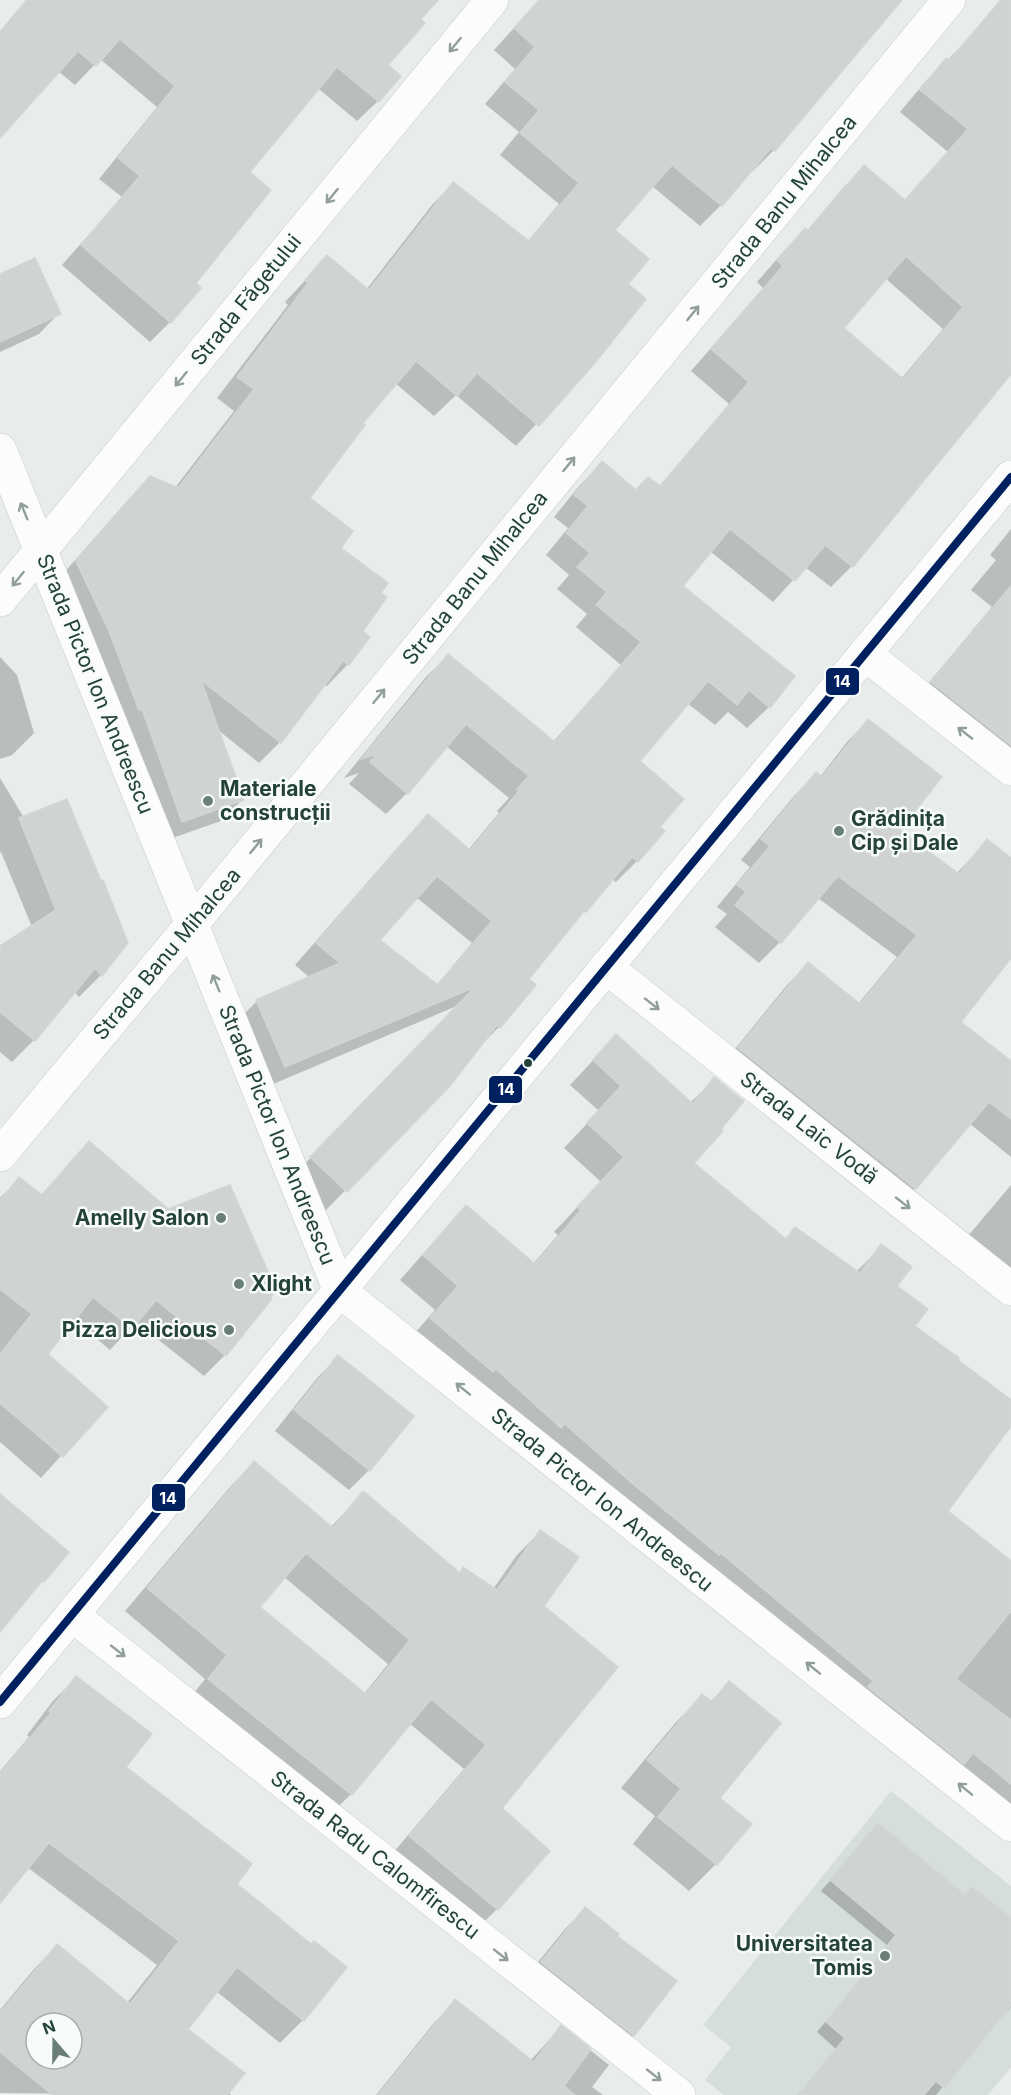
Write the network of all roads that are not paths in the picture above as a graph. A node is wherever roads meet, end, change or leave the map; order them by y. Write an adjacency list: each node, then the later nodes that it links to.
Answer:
1 (492, 0): 5 (street, Strada Făgetului, one-way to 5)
2 (949, 0): 9 (street, Strada Banu Mihalcea, one-way to 2)
3 (0, 450): 5 (street, Strada Pictor Ion Andreescu, one-way to 3)
4 (1011, 477): 7 (street)
5 (40, 551): 6 (street, Strada Făgetului, one-way to 6); 9 (street, Strada Pictor Ion Andreescu)
6 (0, 600)
7 (865, 654): 8 (street, one-way to 7); 10 (street)
8 (1011, 769)
9 (192, 924): 11 (street, Strada Banu Mihalcea); 13 (street, Strada Pictor Ion Andreescu, one-way to 9)
10 (606, 967): 12 (street, Strada Laic Vodă, one-way to 12); 13 (street)
11 (0, 1155)
12 (1011, 1289)
13 (340, 1291): 14 (street); 16 (street, Strada Pictor Ion Andreescu, one-way to 13)
14 (72, 1615): 15 (street); 17 (street, Strada Radu Calomfirescu, one-way to 17)
15 (0, 1702)
16 (1011, 1826)
17 (679, 2095)

